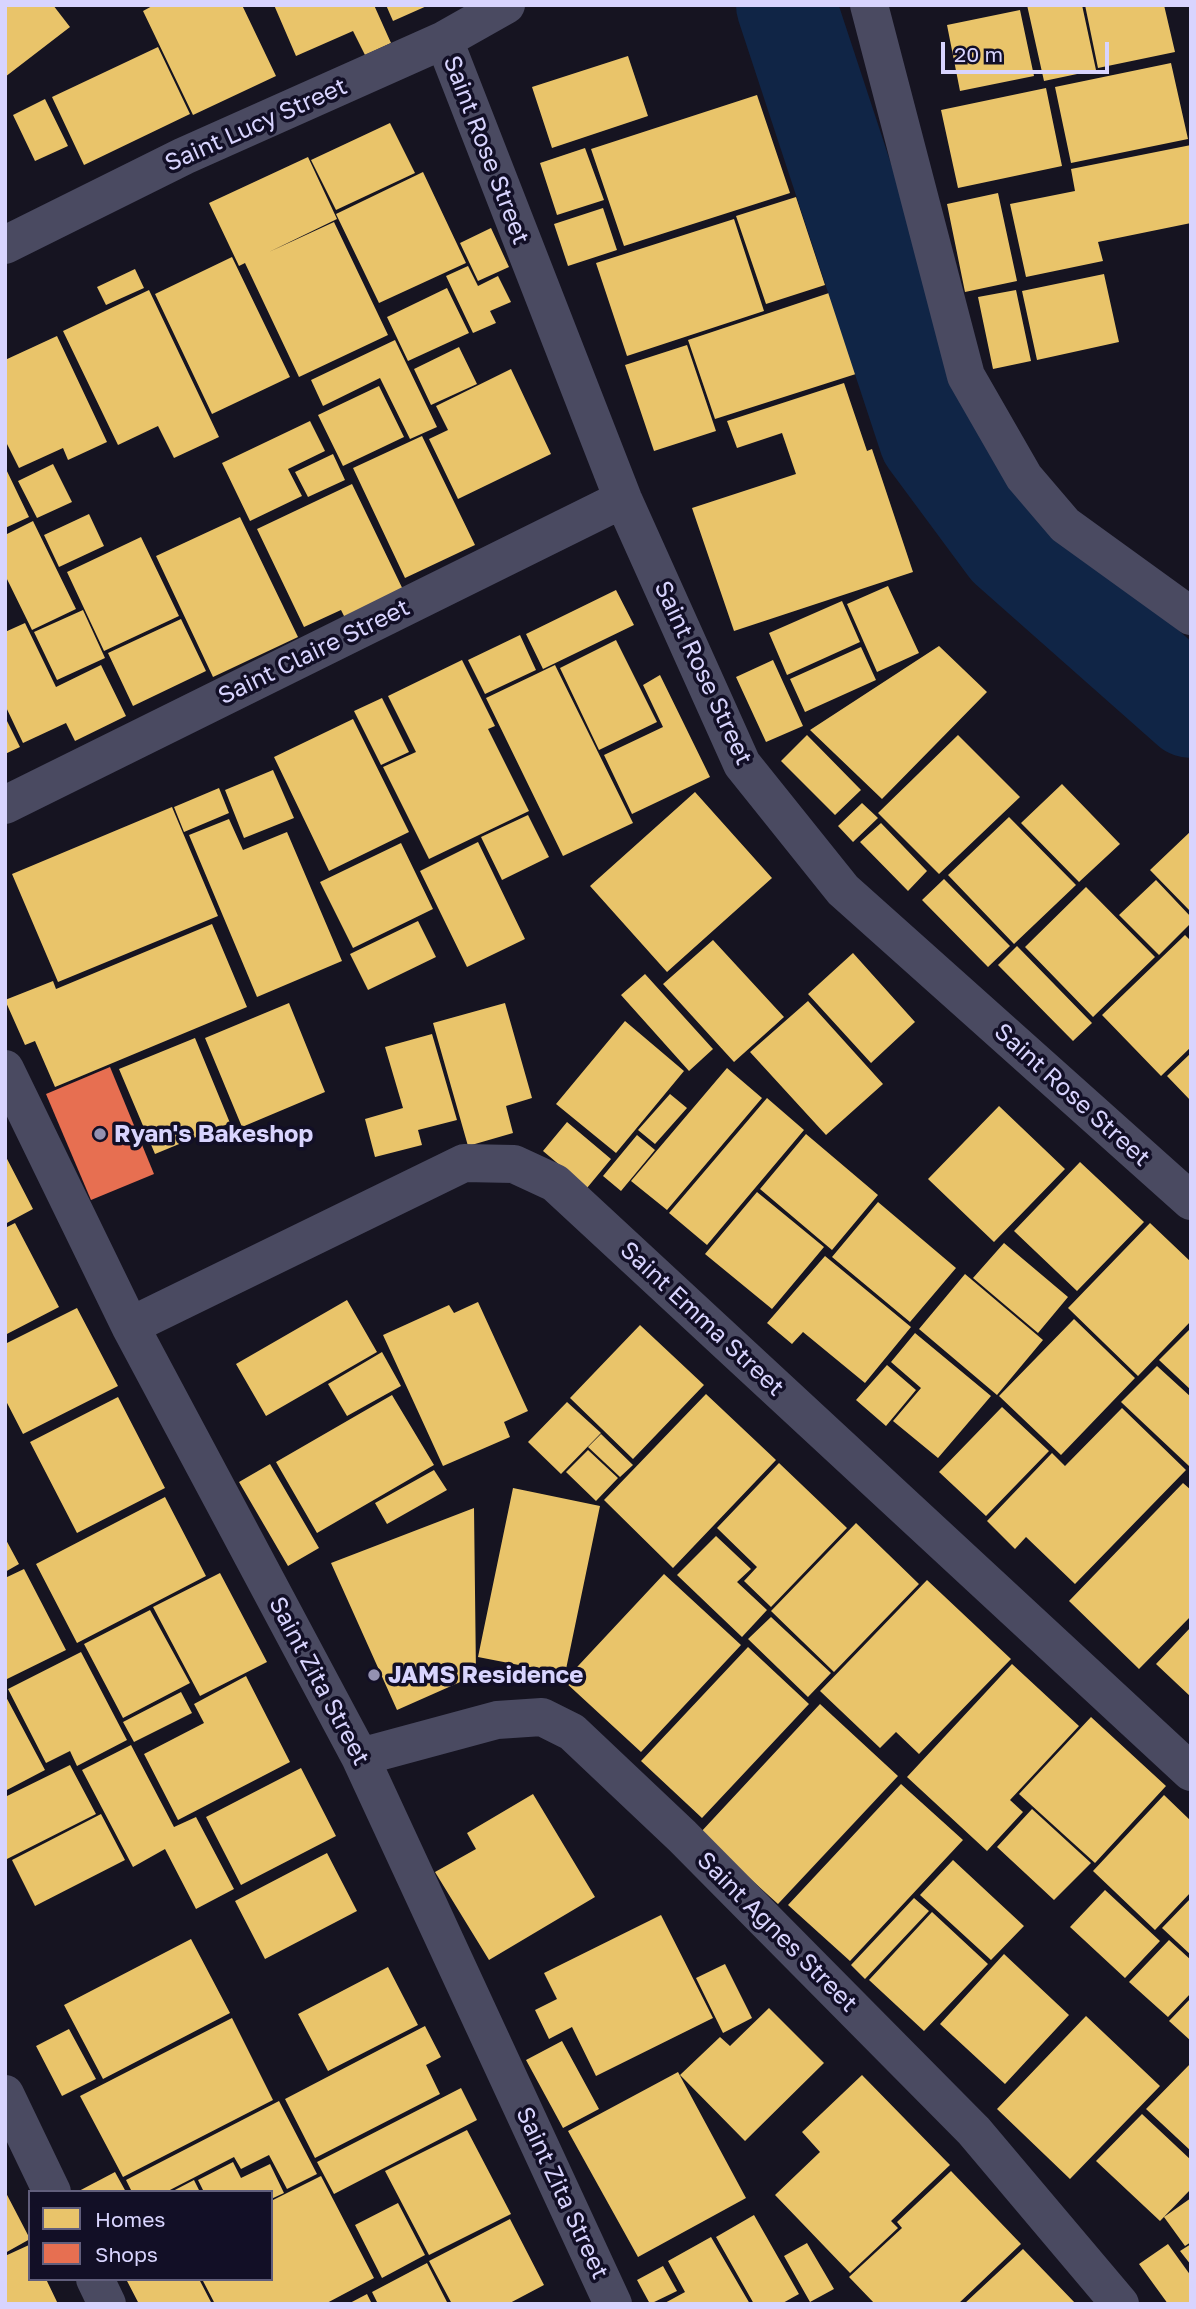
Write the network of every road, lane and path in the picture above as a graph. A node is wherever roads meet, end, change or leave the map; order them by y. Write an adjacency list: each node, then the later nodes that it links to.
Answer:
1 (506, 5): 3 (street, Saint Lucy Street)
2 (869, 5): 6 (street)
3 (444, 40): 4 (street, Saint Lucy Street); 5 (street, Saint Rose Street)
4 (5, 245)
5 (623, 499): 8 (street, Saint Claire Street); 10 (street, Saint Rose Street)
6 (1173, 584): 7 (street)
7 (1191, 616)
8 (5, 805)
9 (5, 1069): 11 (street, Saint Zita Street)
10 (1191, 1201)
11 (130, 1326): 12 (street, Saint Zita Street); 13 (street, Saint Emma Street)
12 (360, 1757): 18 (street, Saint Zita Street); 19 (street, Saint Agnes Street)
13 (1191, 1772)
14 (5, 2094): 15 (street)
15 (51, 2190)
16 (96, 2281): 17 (street)
17 (107, 2304)
18 (613, 2304)
19 (1120, 2304)

